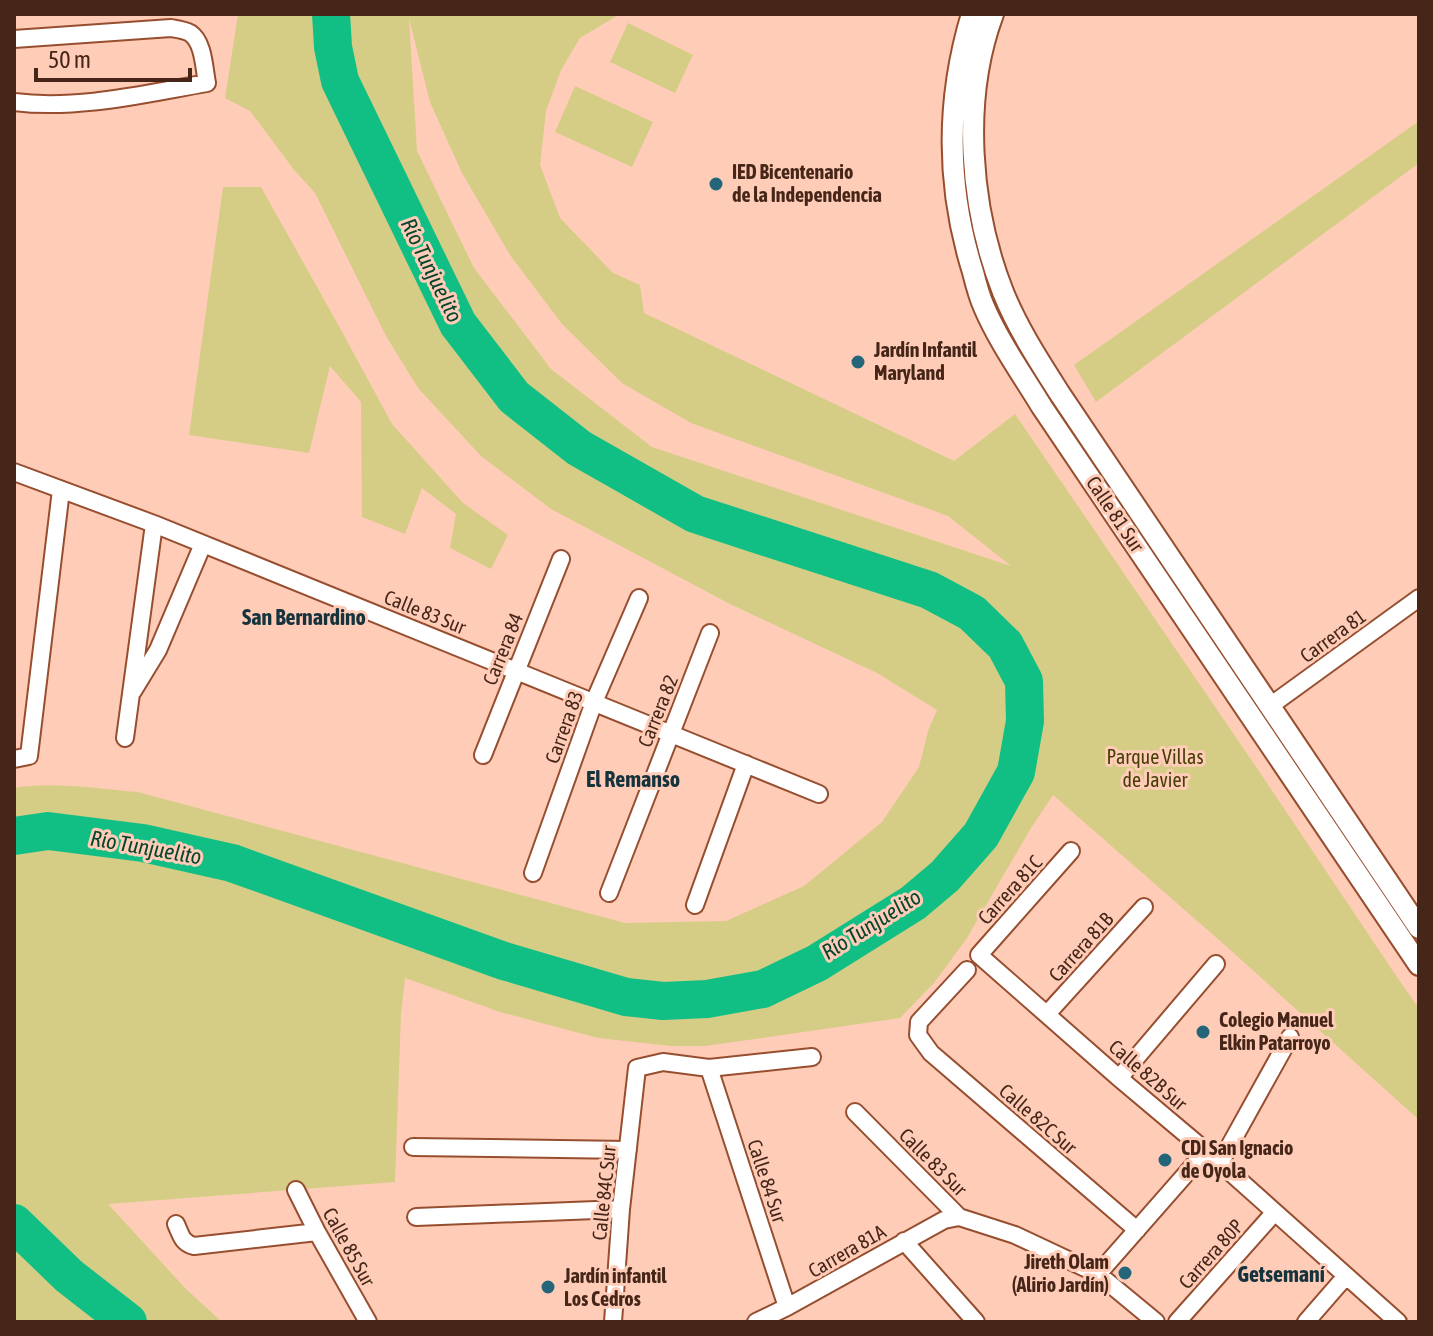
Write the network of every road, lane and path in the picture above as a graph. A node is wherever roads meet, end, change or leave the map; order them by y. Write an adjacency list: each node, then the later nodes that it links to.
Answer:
1 (972, 14): 31 (street, Calle 81 Sur)
2 (993, 14): 16 (street, Calle 81 Sur)
3 (14, 39): 4 (street)
4 (14, 102)
5 (14, 472): 6 (street, Calle 83 Sur)
6 (61, 490): 7 (street, Calle 83 Sur); 20 (street)
7 (154, 524): 8 (street, Calle 83 Sur); 14 (street)
8 (203, 544): 13 (street, Calle 83 Sur); 14 (street)
9 (561, 559): 13 (street, Carrera 84)
10 (639, 598): 15 (street, Carrera 83)
11 (1419, 598): 16 (street, Carrera 81)
12 (710, 633): 17 (street, Carrera 82)
13 (516, 670): 15 (street, Calle 83 Sur); 19 (street, Carrera 84)
14 (130, 696): 18 (street)
15 (594, 702): 17 (street, Calle 83 Sur); 24 (street, Carrera 83)
16 (1270, 706): 28 (street, Calle 81 Sur)
17 (670, 733): 21 (street, Calle 83 Sur); 25 (street, Carrera 82)
18 (125, 738)
19 (483, 755)
20 (21, 757)
21 (746, 764): 22 (street, Calle 83 Sur); 26 (street)
22 (819, 794)
23 (1071, 851): 29 (street, Carrera 81C)
24 (533, 873)
25 (609, 893)
26 (695, 905)
27 (1144, 907): 33 (street, Carrera 81B)
28 (1419, 928)
29 (979, 955): 33 (street, Calle 82B Sur)
30 (1216, 964): 37 (street)
31 (1419, 965)
32 (967, 970): 49 (street, Calle 82C Sur)
33 (1047, 1014): 37 (street, Calle 82B Sur)
34 (1290, 1037): 42 (street)
35 (812, 1057): 36 (street)
36 (709, 1068): 40 (street, Calle 84C Sur); 54 (street, Calle 84 Sur)
37 (1119, 1078): 41 (street, Calle 82B Sur)
38 (855, 1112): 47 (street, Calle 83 Sur)
39 (413, 1147): 40 (street)
40 (628, 1150): 44 (street, Calle 84C Sur)
41 (1206, 1151): 42 (street, Calle 82B Sur); 49 (street)
42 (1220, 1163): 45 (street, Calle 82B Sur)
43 (296, 1190): 50 (street, Calle 85 Sur)
44 (621, 1209): 46 (street); 56 (street, Calle 84C Sur)
45 (1274, 1213): 53 (street, Calle 82B Sur); 60 (street, Carrera 80P)
46 (416, 1217)
47 (959, 1217): 51 (street, Carrera 81A); 52 (street, Calle 83 Sur)
48 (176, 1224): 50 (street)
49 (1137, 1230): 52 (street)
50 (317, 1232): 55 (street, Calle 85 Sur)
51 (904, 1241): 54 (street, Carrera 81A); 58 (street)
52 (1098, 1274): 59 (street, Calle 83 Sur)
53 (1346, 1276): 61 (street); 62 (street, Calle 82B Sur)
54 (787, 1307): 57 (street, Carrera 81A)
55 (368, 1322)
56 (613, 1322)
57 (756, 1322)
58 (976, 1322)
59 (1156, 1322)
60 (1177, 1322)
61 (1306, 1322)
62 (1398, 1322)

